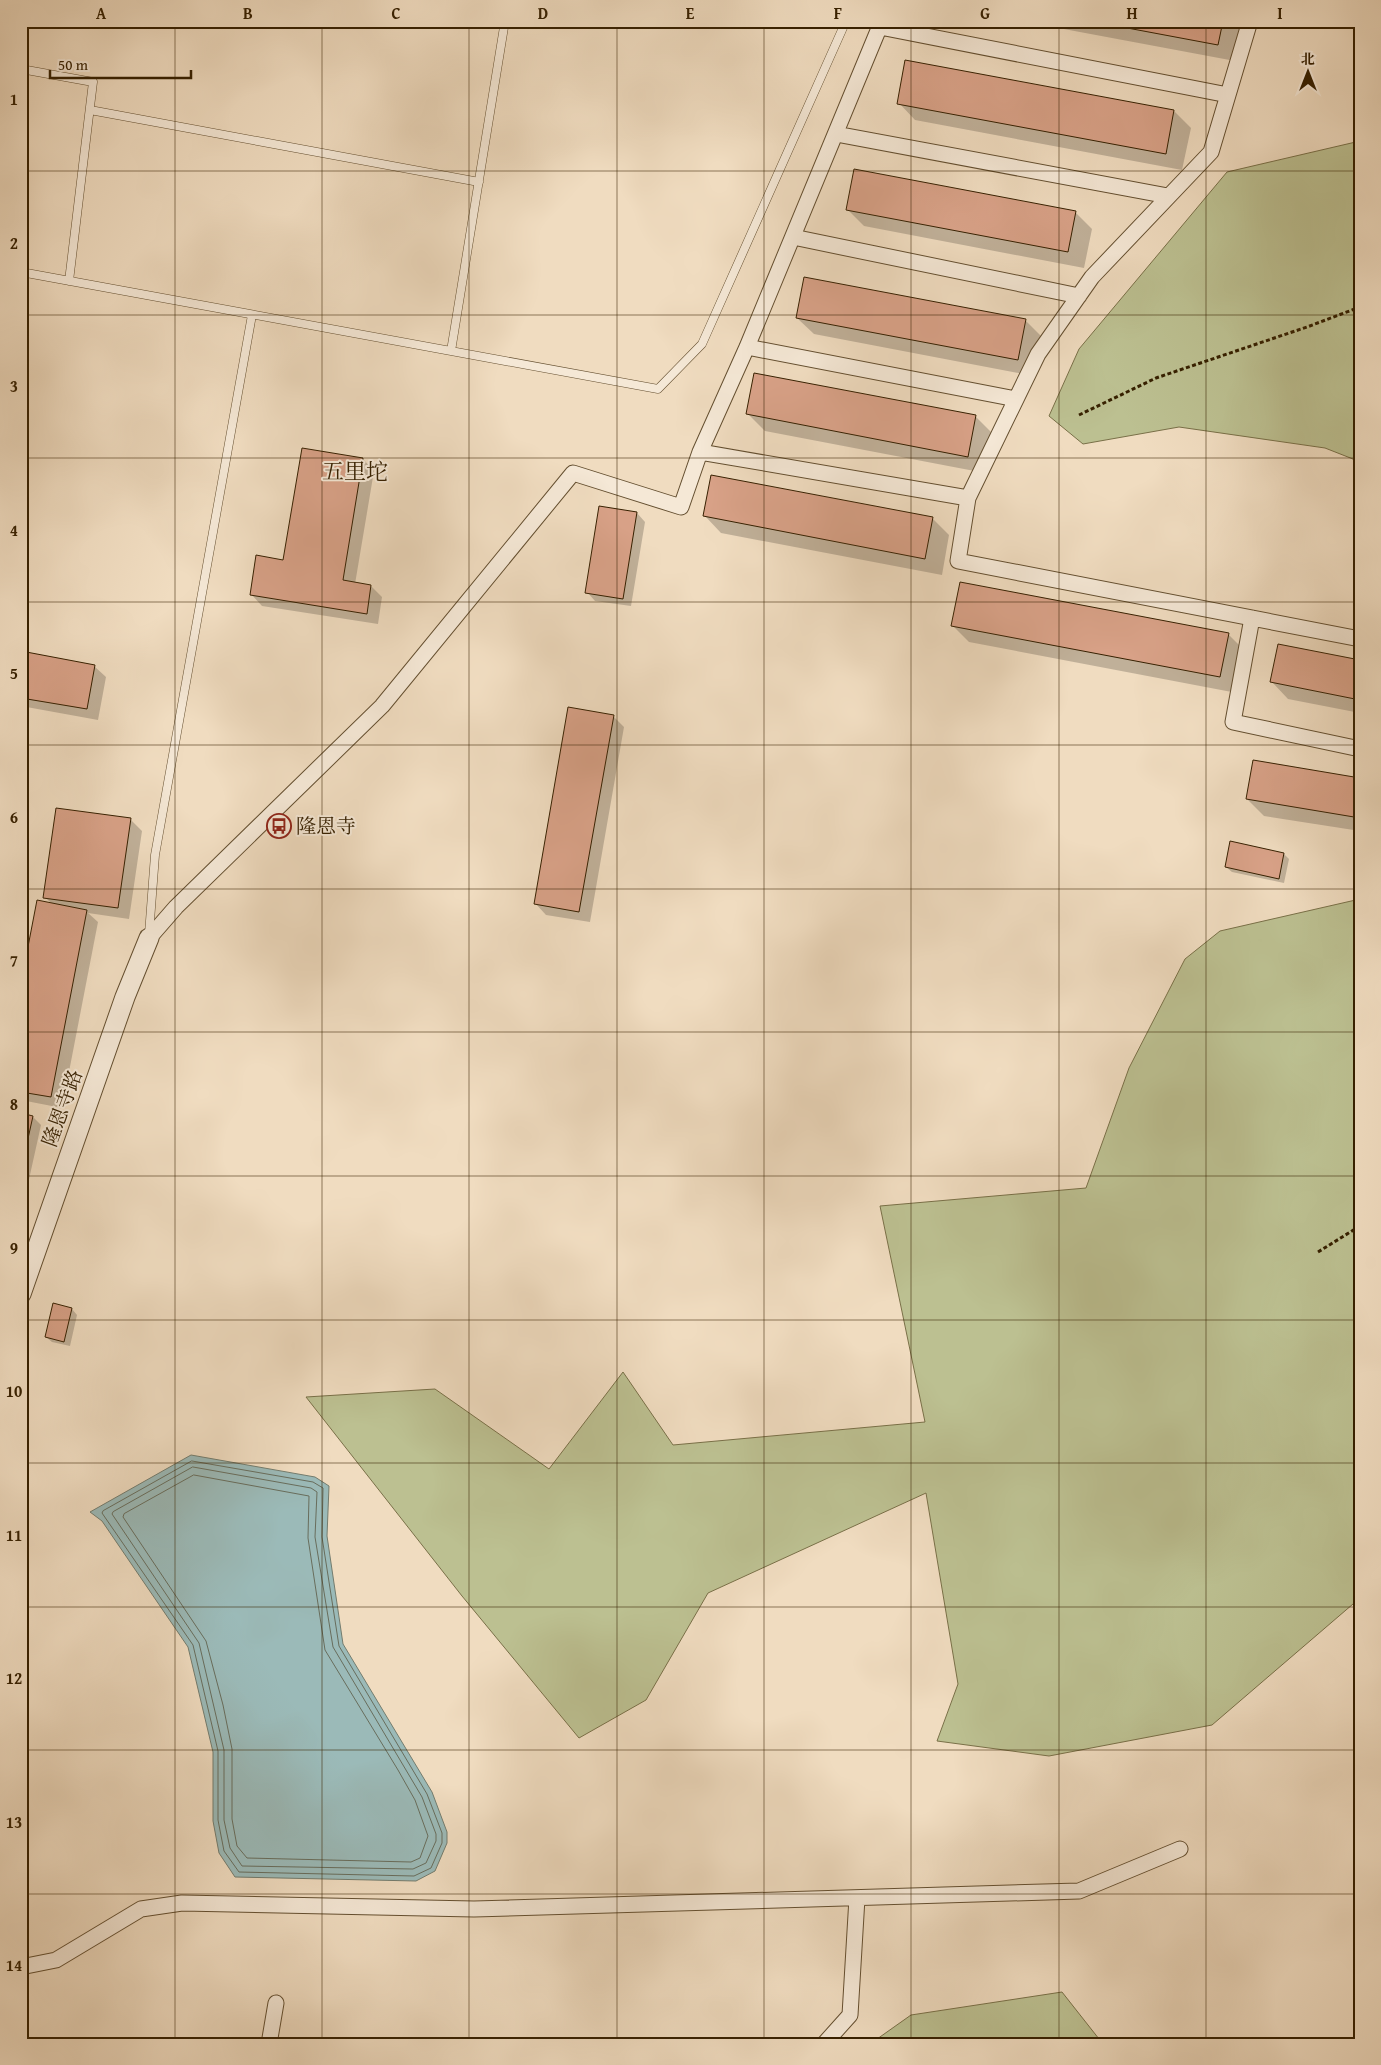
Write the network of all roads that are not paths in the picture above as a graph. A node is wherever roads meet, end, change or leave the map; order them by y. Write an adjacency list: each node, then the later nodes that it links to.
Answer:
1 (505, 21): 9 (lane)
2 (846, 21): 17 (lane)
3 (1250, 21): 6 (street)
4 (881, 24): 6 (street); 8 (street)
5 (21, 69): 7 (lane)
6 (1228, 95): 10 (street)
7 (90, 110): 9 (lane); 13 (lane)
8 (836, 134): 10 (street); 11 (street)
9 (479, 182): 17 (lane)
10 (1168, 196): 14 (street)
11 (793, 237): 14 (street); 16 (street)
12 (21, 272): 13 (lane)
13 (69, 281): 15 (lane)
14 (1079, 296): 18 (street)
15 (252, 315): 17 (lane); 24 (lane)
16 (747, 347): 18 (street); 19 (street)
17 (451, 351)
18 (1016, 399): 20 (street)
19 (700, 452): 20 (street); 24 (street)
20 (968, 498): 21 (street)
21 (1252, 618): 22 (street); 23 (street)
22 (1360, 639)
23 (1360, 749)
24 (149, 938): 25 (street, 隆恩寺路)
25 (21, 1294)
26 (1180, 1849): 27 (street)
27 (857, 1898): 28 (street); 31 (street)
28 (21, 1967)
29 (276, 2003): 30 (street)
30 (269, 2044)
31 (824, 2044)

